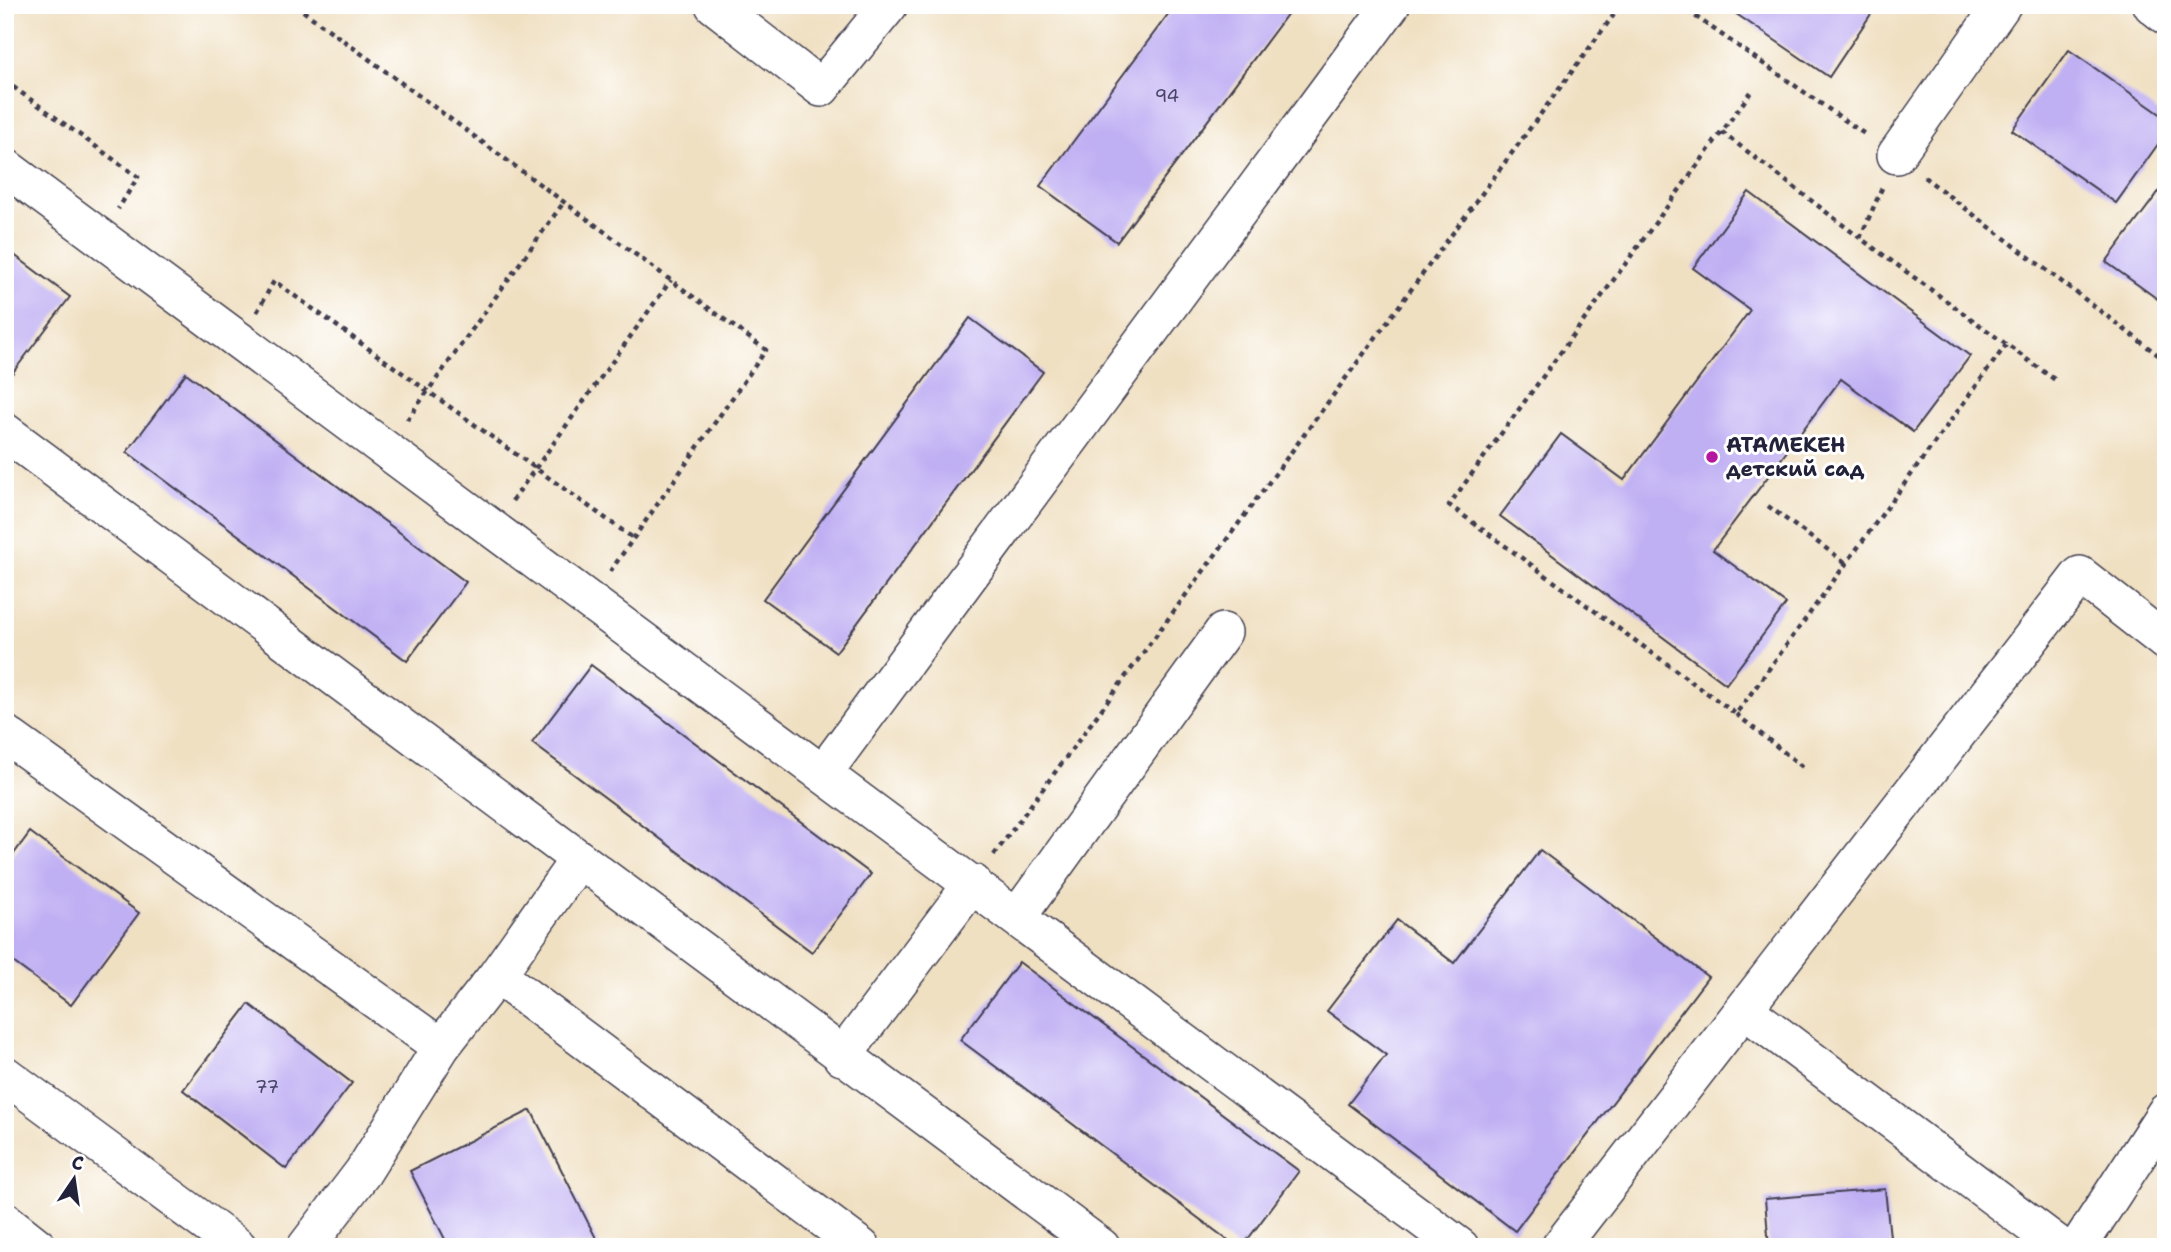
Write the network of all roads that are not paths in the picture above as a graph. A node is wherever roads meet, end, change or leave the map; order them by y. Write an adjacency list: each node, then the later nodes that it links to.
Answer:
1 (714, 5): 2 (street)
2 (889, 5)
3 (1391, 5): 13 (street)
4 (2002, 5): 7 (street)
5 (2152, 5): 6 (street)
6 (2166, 16)
7 (1896, 155)
8 (5, 166): 13 (street)
9 (5, 432): 14 (street)
10 (1223, 632): 16 (street)
11 (2166, 642): 18 (street)
12 (5, 734): 19 (street)
13 (824, 772): 15 (street)
14 (579, 859): 17 (street); 20 (street)
15 (973, 883): 16 (street); 20 (street)
16 (1018, 916): 29 (street)
17 (497, 975): 19 (street); 27 (street)
18 (1746, 1011): 30 (street); 31 (street)
19 (441, 1047): 26 (street)
20 (842, 1056): 28 (street)
21 (5, 1075): 25 (street)
22 (2166, 1112): 32 (street)
23 (5, 1222): 24 (street)
24 (38, 1247)
25 (239, 1247)
26 (306, 1247)
27 (861, 1247)
28 (1101, 1247)
29 (1460, 1247)
30 (1560, 1247)
31 (2061, 1247)
32 (2078, 1247)

